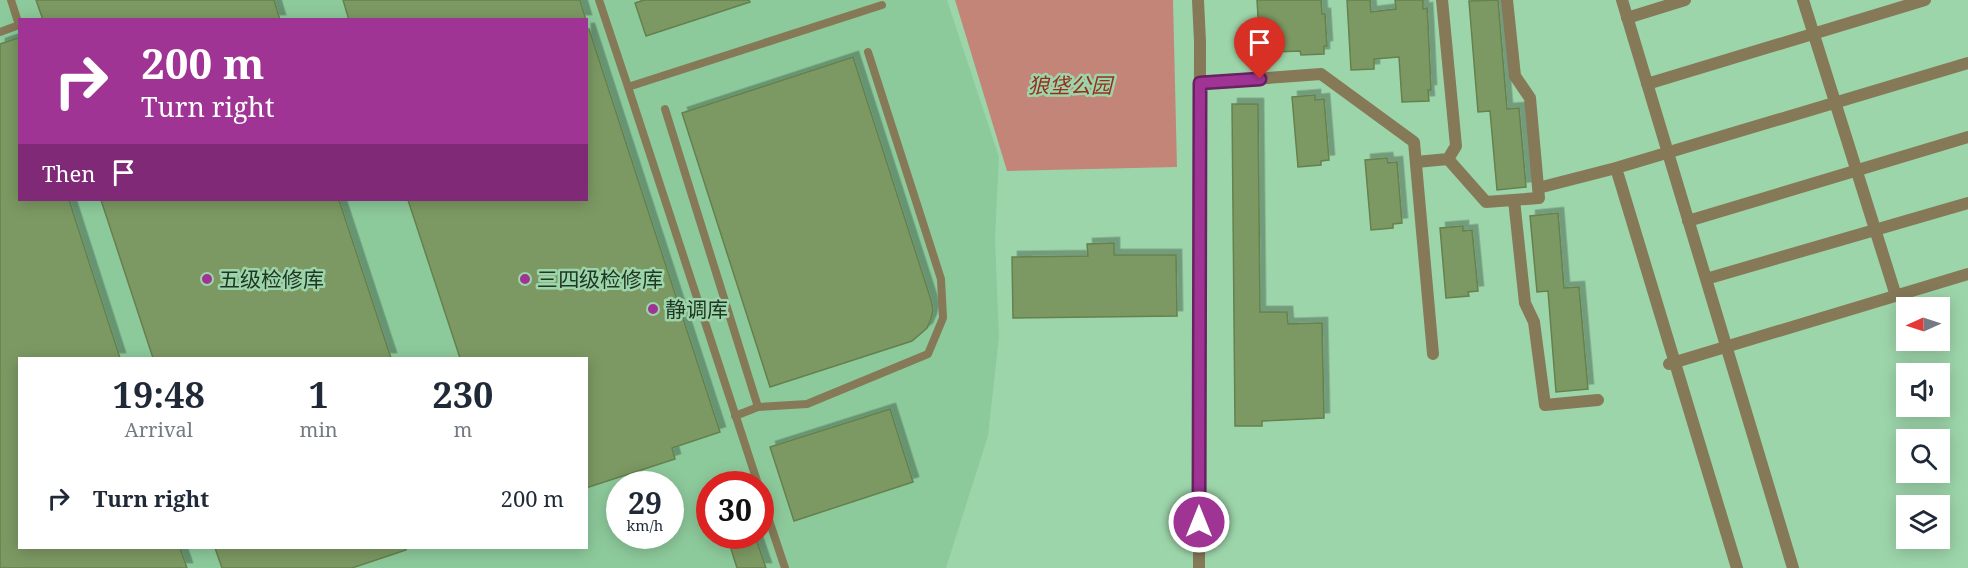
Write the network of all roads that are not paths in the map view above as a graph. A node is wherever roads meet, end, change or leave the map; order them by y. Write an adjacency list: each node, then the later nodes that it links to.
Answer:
1 (11, 0): 12 (lane)
2 (599, 0): 20 (lane)
3 (1198, 0): 18 (street)
4 (1442, 0): 25 (street)
5 (1507, 0): 29 (street)
6 (1622, 0): 11 (street)
7 (1685, 0): 11 (street)
8 (1803, 0): 15 (street)
9 (1925, 0): 15 (street)
10 (882, 5): 20 (lane)
11 (1627, 18): 19 (street)
12 (18, 22)
13 (18, 25): 14 (lane)
14 (0, 32)
15 (1814, 34): 19 (street); 21 (street)
16 (868, 52): 41 (lane)
17 (1968, 63): 21 (street)
18 (1200, 83): 26 (street); 46 (street)
19 (1647, 84): 24 (street)
20 (628, 87): 42 (lane)
21 (1835, 103): 24 (street); 28 (street)
22 (665, 109): 41 (lane)
23 (1968, 137): 28 (street)
24 (1668, 153): 27 (street); 32 (street)
25 (1448, 159): 26 (street); 30 (street)
26 (1416, 162): 38 (street)
27 (1616, 168): 29 (street); 39 (street)
28 (1856, 171): 32 (street); 33 (street)
29 (1538, 188): 30 (street)
30 (1514, 200): 40 (street)
31 (1968, 203): 33 (street)
32 (1688, 221): 35 (street)
33 (1875, 230): 35 (street); 36 (street)
34 (1968, 274): 36 (street)
35 (1706, 279): 37 (street)
36 (1896, 296): 37 (street)
37 (1726, 347): 39 (street); 48 (street)
38 (1433, 354)
39 (1672, 363): 47 (street)
40 (1599, 400)
41 (758, 407): 42 (lane)
42 (735, 416): 43 (lane)
43 (754, 471)
44 (774, 535): 45 (lane)
45 (785, 568)
46 (1199, 568)
47 (1737, 568)
48 (1793, 568)

